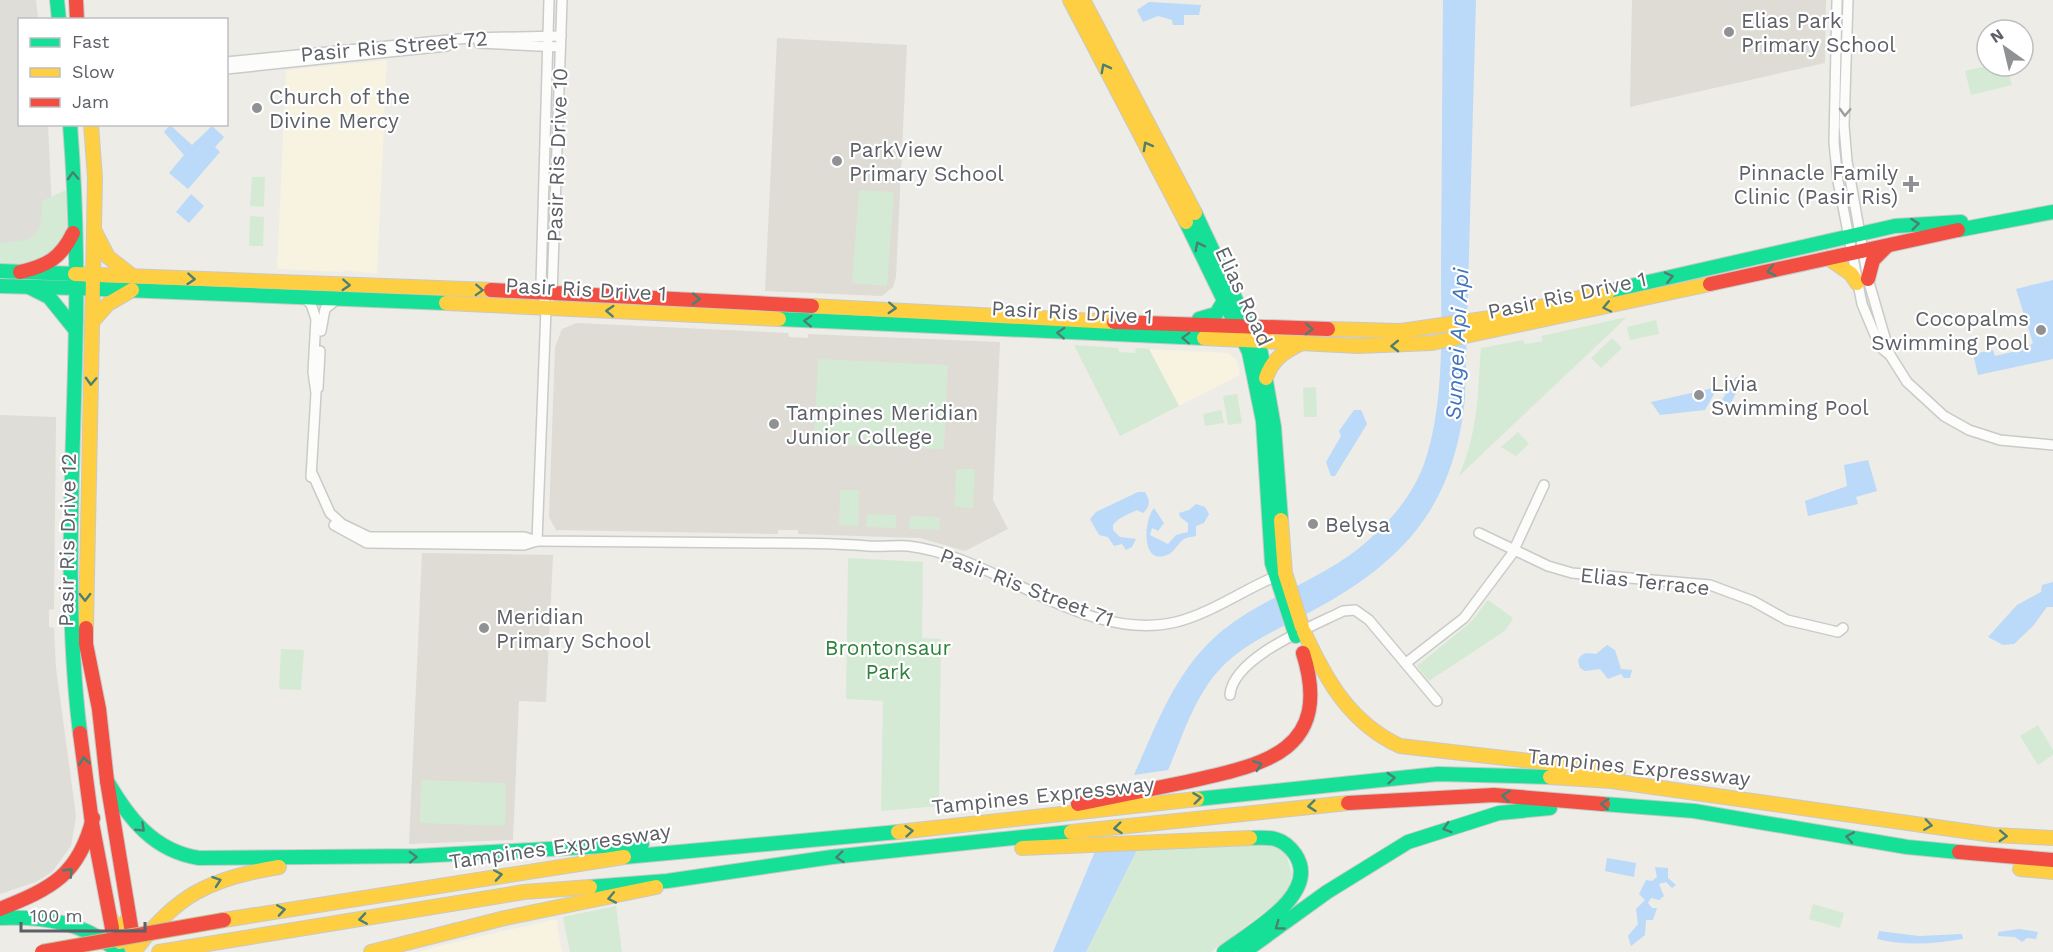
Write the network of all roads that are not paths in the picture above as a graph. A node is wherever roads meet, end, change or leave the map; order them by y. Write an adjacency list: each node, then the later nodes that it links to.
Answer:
1 (57, 0): 9 (main road)
2 (76, 0): 10 (main road)
3 (549, 0): 11 (street, Pasir Ris Drive 10)
4 (562, 0): 12 (street, Pasir Ris Drive 10)
5 (1070, 0): 41 (main road, Elias Road, one-way to 5)
6 (1083, 0): 46 (main road, Elias Road)
7 (1837, 0): 25 (street)
8 (1848, 0): 25 (street, one-way to 25)
9 (59, 18)
10 (77, 18)
11 (548, 36): 12 (street, Pasir Ris Street 72); 13 (street, Pasir Ris Drive 10); 15 (street, Pasir Ris Street 72)
12 (561, 36): 14 (street, Pasir Ris Drive 10)
13 (547, 47): 14 (street, Pasir Ris Street 72); 16 (street, Pasir Ris Street 72); 17 (street, Pasir Ris Drive 10)
14 (561, 47): 18 (street, Pasir Ris Drive 10)
15 (228, 62)
16 (228, 69)
17 (546, 96): 18 (street); 38 (street, Pasir Ris Drive 10)
18 (558, 96): 38 (street, Pasir Ris Drive 10)
19 (70, 126): 23 (main road, Pasir Ris Drive 12, one-way to 19)
20 (91, 126): 24 (main road, Pasir Ris Drive 12)
21 (2053, 204): 25 (main road, Pasir Ris Drive 1, one-way to 21)
22 (2053, 212): 26 (main road, Pasir Ris Drive 1)
23 (76, 224): 30 (main road); 31 (main road, Pasir Ris Drive 12)
24 (92, 227): 32 (main road, Pasir Ris Drive 12); 34 (main road)
25 (1854, 237): 27 (street); 46 (main road, Pasir Ris Drive 1, one-way to 25)
26 (1887, 246): 27 (main road, Pasir Ris Drive 1); 33 (main road)
27 (1857, 252): 28 (main road, Pasir Ris Drive 1); 33 (street)
28 (1828, 258): 33 (main road); 47 (main road, Pasir Ris Drive 1, one-way to 47)
29 (0, 271): 30 (main road, Pasir Ris Drive 1)
30 (20, 272): 31 (main road, Pasir Ris Drive 1)
31 (75, 274): 32 (main road, Pasir Ris Drive 1); 37 (main road, Pasir Ris Drive 12)
32 (93, 281): 34 (main road, Pasir Ris Drive 1); 37 (main road, Pasir Ris Drive 1); 43 (main road, Pasir Ris Drive 12)
33 (1862, 281): 50 (street)
34 (134, 282): 38 (main road, Pasir Ris Drive 1, one-way to 38); 39 (main road, Pasir Ris Drive 1); 43 (main road)
35 (0, 286): 36 (main road, Pasir Ris Drive 1)
36 (32, 288): 37 (main road, Pasir Ris Drive 1); 45 (main road)
37 (75, 288): 45 (main road, Pasir Ris Drive 12)
38 (547, 292): 42 (street, Pasir Ris Drive 10); 44 (main road, Pasir Ris Drive 1, one-way to 44)
39 (304, 298): 40 (main road, Pasir Ris Drive 1); 49 (street, Pasir Ris Street 71)
40 (337, 299): 42 (main road, Pasir Ris Drive 1); 49 (street, Pasir Ris Street 71)
41 (1225, 299): 44 (main road); 46 (main road, Elias Road)
42 (546, 309): 46 (main road, Pasir Ris Drive 1, one-way to 42); 53 (street, Pasir Ris Drive 10)
43 (92, 322): 61 (main road, Pasir Ris Drive 12, one-way to 61)
44 (1167, 324): 46 (main road, Pasir Ris Drive 1)
45 (74, 328): 65 (main road, Pasir Ris Drive 12, one-way to 45)
46 (1247, 333): 47 (main road, Pasir Ris Drive 1); 48 (main road, Elias Road); 55 (main road, Elias Road)
47 (1302, 343): 48 (main road)
48 (1266, 378): 55 (main road, Elias Road)
49 (316, 393): 53 (street, Pasir Ris Street 71)
50 (2053, 445)
51 (1544, 485): 54 (street)
52 (1479, 533): 54 (street, Elias Terrace)
53 (537, 541): 55 (street, Pasir Ris Street 71)
54 (1514, 550): 57 (street, Elias Terrace); 58 (street)
55 (1281, 580): 56 (main road, Elias Road)
56 (1297, 627): 58 (street); 59 (street); 63 (main road); 64 (main road, one-way to 56)
57 (1843, 628)
58 (1406, 663): 60 (street)
59 (1230, 695)
60 (1437, 701)
61 (107, 781): 70 (main road, one-way to 70); 75 (main road, Pasir Ris Drive 12)
62 (1564, 802): 68 (main road, Tampines Expressway, one-way to 62); 69 (main road, Tampines Expressway, one-way to 69); 85 (main road, one-way to 85)
63 (1787, 804): 64 (main road, Tampines Expressway, one-way to 63); 67 (main road, Tampines Expressway, one-way to 67)
64 (1035, 817): 66 (main road, Tampines Expressway, one-way to 64)
65 (93, 818): 74 (main road, one-way to 65); 77 (main road, Pasir Ris Drive 12)
66 (830, 838): 70 (main road, one-way to 66); 81 (main road, Tampines Expressway, one-way to 66, bridge)
67 (2053, 838)
68 (1907, 847): 71 (main road, Tampines Expressway); 72 (main road)
69 (877, 853): 73 (main road, Tampines Expressway, one-way to 73); 84 (main road)
70 (355, 859): 80 (main road, one-way to 70)
71 (2053, 860)
72 (2053, 872)
73 (667, 881): 82 (main road, Tampines Expressway, one-way to 82); 83 (main road, one-way to 83)
74 (0, 909)
75 (129, 915): 78 (main road); 80 (main road, Pasir Ris Drive 12)
76 (0, 918): 79 (main road)
77 (110, 918): 78 (main road); 79 (main road, Pasir Ris Drive 12)
78 (123, 936): 79 (main road); 80 (main road)
79 (116, 951)
80 (136, 951)
81 (42, 952)
82 (159, 952)
83 (371, 952)
84 (1224, 952)
85 (1244, 952)

